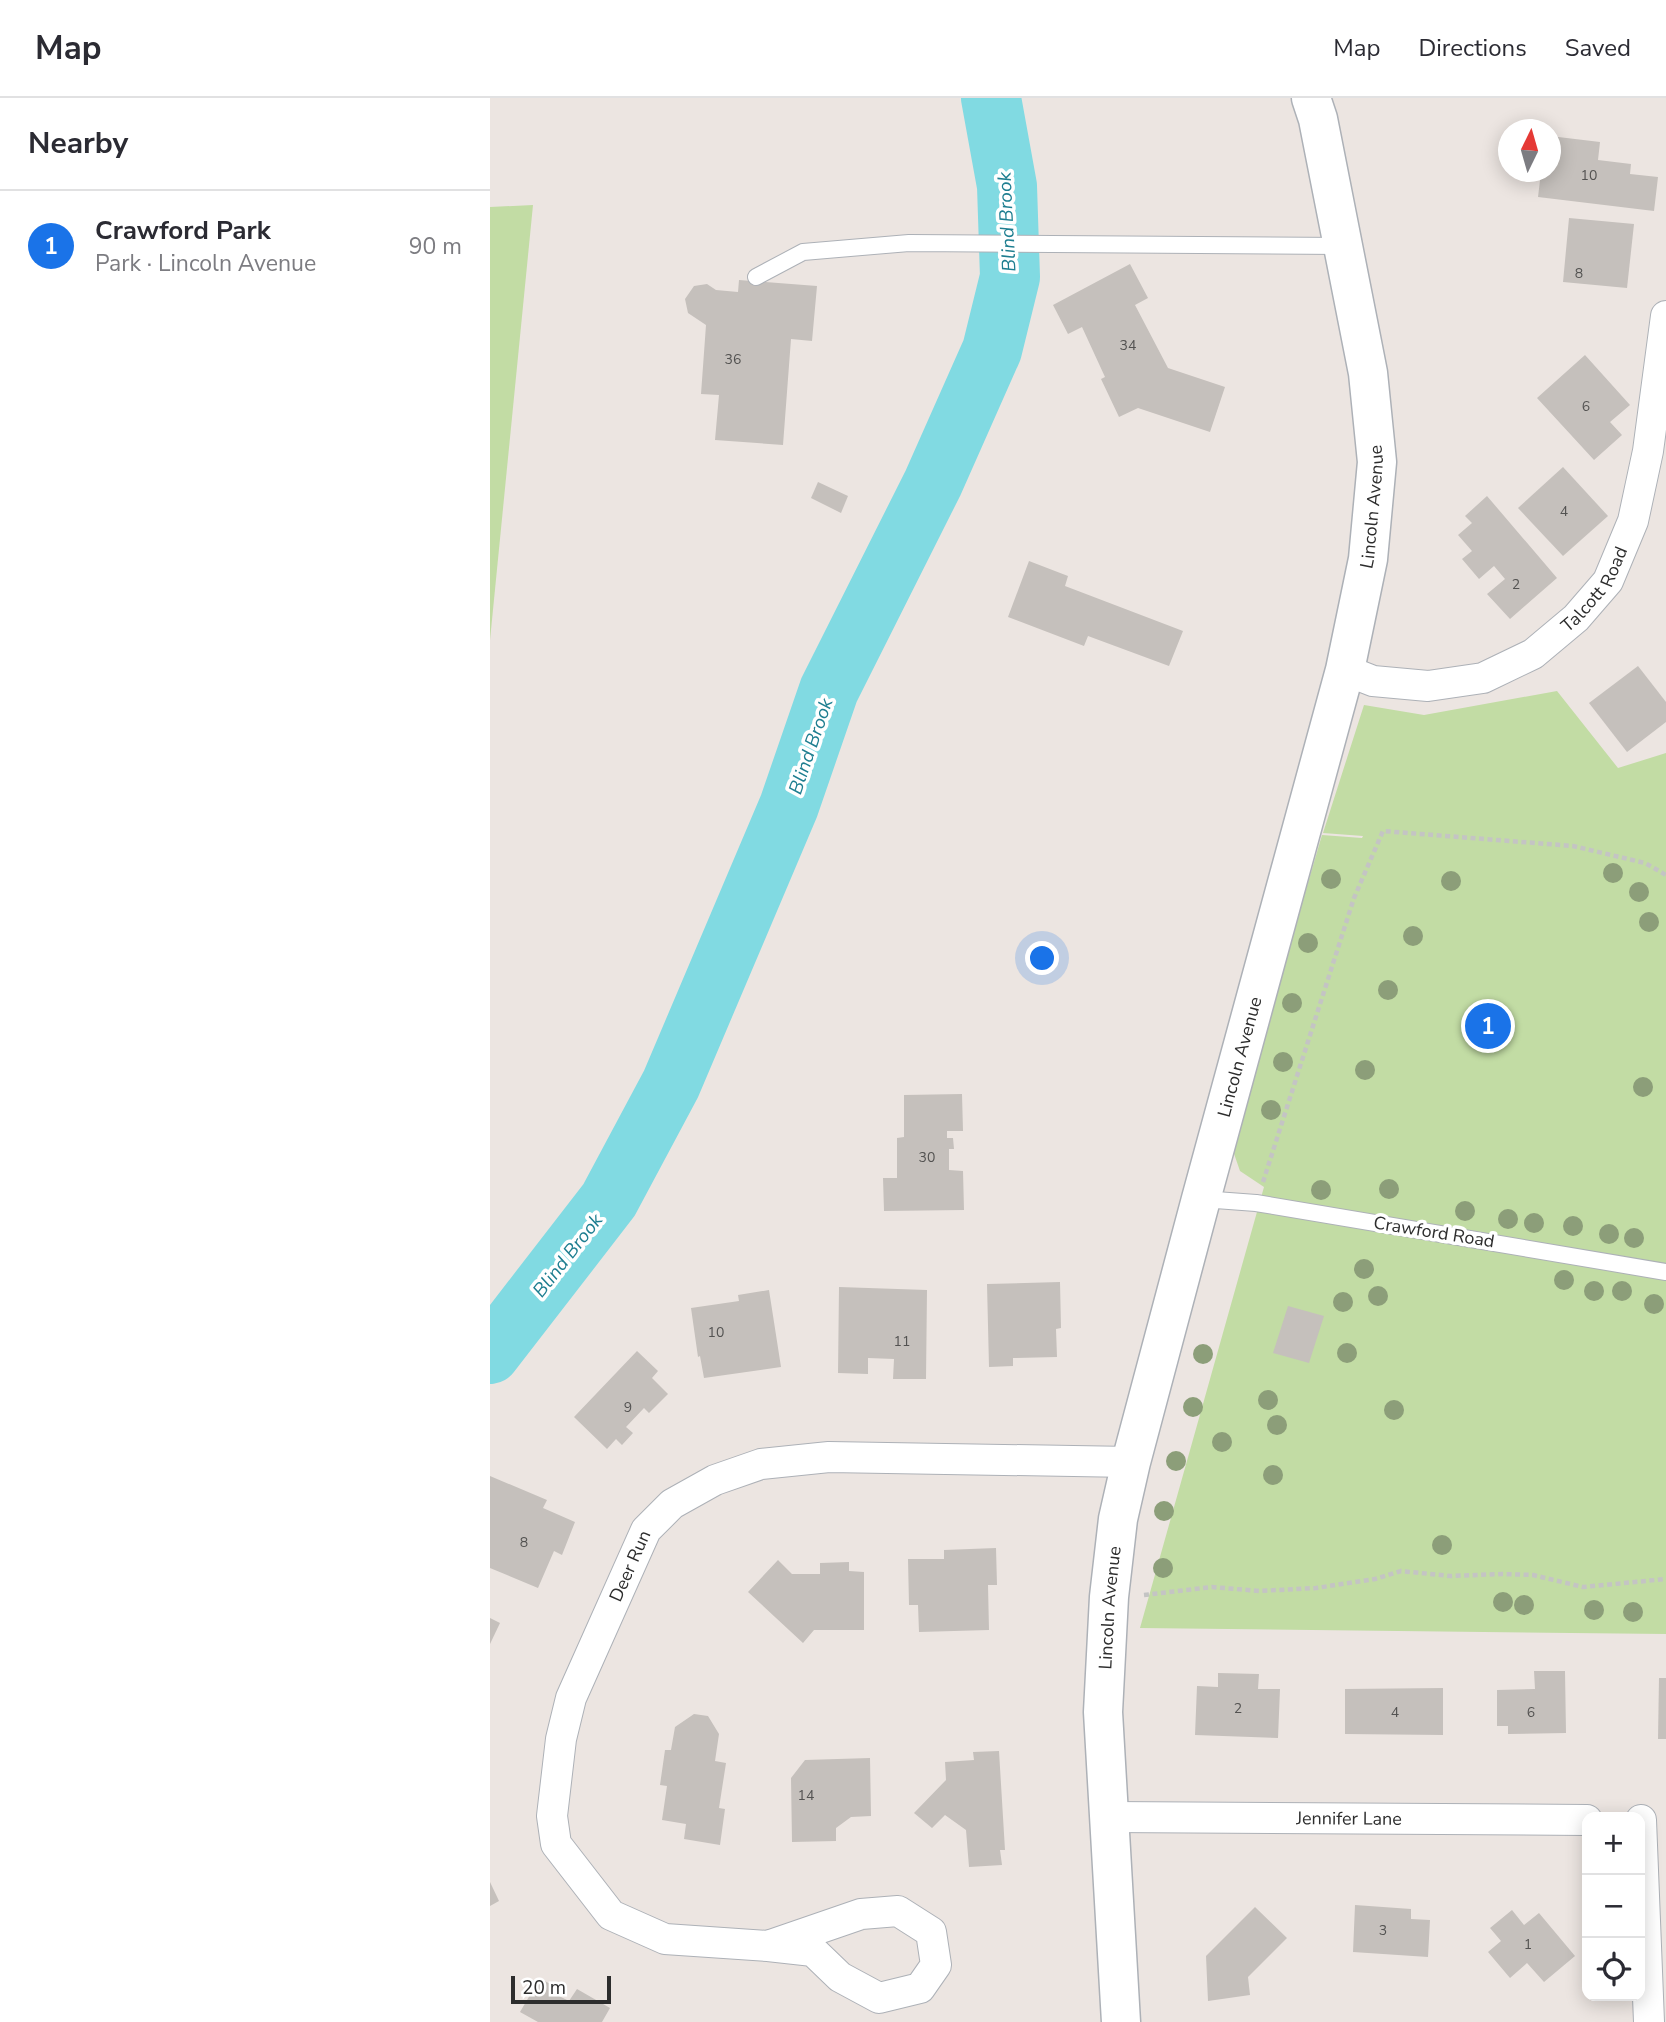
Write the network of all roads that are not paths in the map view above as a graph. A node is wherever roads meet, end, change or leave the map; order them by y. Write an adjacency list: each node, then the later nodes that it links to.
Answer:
1 (1311, 98): 2 (street, Lincoln Avenue)
2 (1343, 246): 3 (lane); 5 (street, Lincoln Avenue)
3 (756, 276)
4 (1666, 316): 5 (street, Talcott Road)
5 (1345, 670): 6 (street, Lincoln Avenue)
6 (1201, 1199): 7 (lane, Crawford Road); 8 (street, Lincoln Avenue)
7 (1666, 1272)
8 (1131, 1462): 9 (street, Lincoln Avenue); 12 (street, Deer Run)
9 (1109, 1817): 10 (street, Jennifer Lane); 13 (street, Lincoln Avenue)
10 (1582, 1820)
11 (1649, 1820): 14 (street)
12 (768, 1946): 12 (street, Deer Run)
13 (1121, 2022)
14 (1649, 2022)

